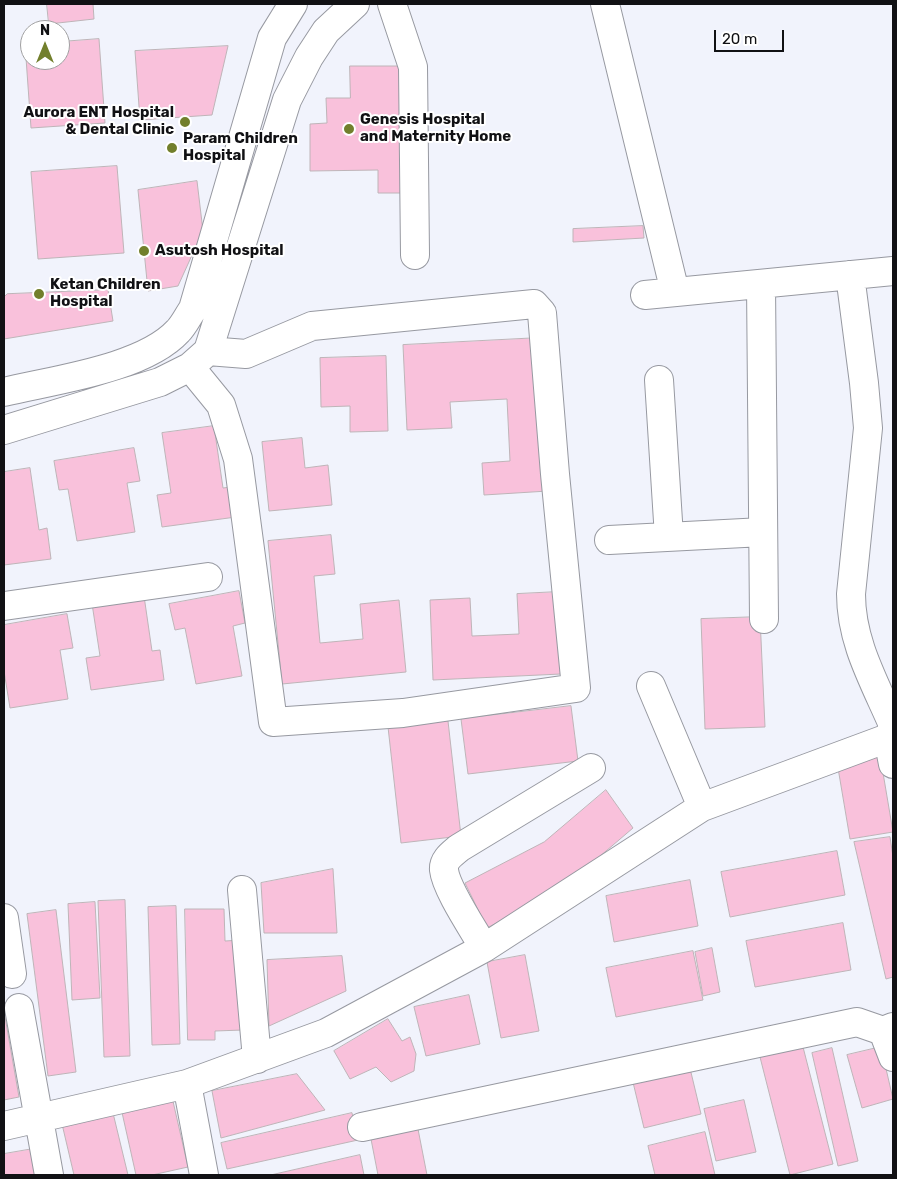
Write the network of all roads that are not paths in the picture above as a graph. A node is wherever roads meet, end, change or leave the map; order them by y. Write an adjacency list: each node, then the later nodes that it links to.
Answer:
1 (293, 4): 13 (street)
2 (355, 4): 11 (street)
3 (392, 4): 5 (street)
4 (605, 4): 9 (street)
5 (415, 256)
6 (893, 271): 7 (street)
7 (850, 275): 8 (street); 22 (street)
8 (761, 284): 9 (street); 15 (street)
9 (675, 292): 10 (street)
10 (645, 295)
11 (199, 359): 11 (street); 14 (street)
12 (659, 380): 16 (street)
13 (4, 392)
14 (4, 430)
15 (763, 532): 16 (street); 20 (street)
16 (669, 537): 17 (street)
17 (609, 540)
18 (208, 577): 19 (street)
19 (4, 606)
20 (764, 619)
21 (651, 686): 24 (street)
22 (892, 738): 24 (street)
23 (591, 768): 27 (street)
24 (702, 807): 27 (street)
25 (242, 890): 32 (street)
26 (4, 918): 28 (street)
27 (484, 948): 32 (street)
28 (12, 974)
29 (19, 1008): 34 (street)
30 (888, 1029): 31 (street); 36 (street)
31 (893, 1057)
32 (257, 1058): 33 (street)
33 (186, 1084): 34 (street); 38 (street)
34 (39, 1119): 35 (street); 37 (street)
35 (4, 1126)
36 (362, 1127)
37 (49, 1175)
38 (204, 1175)

